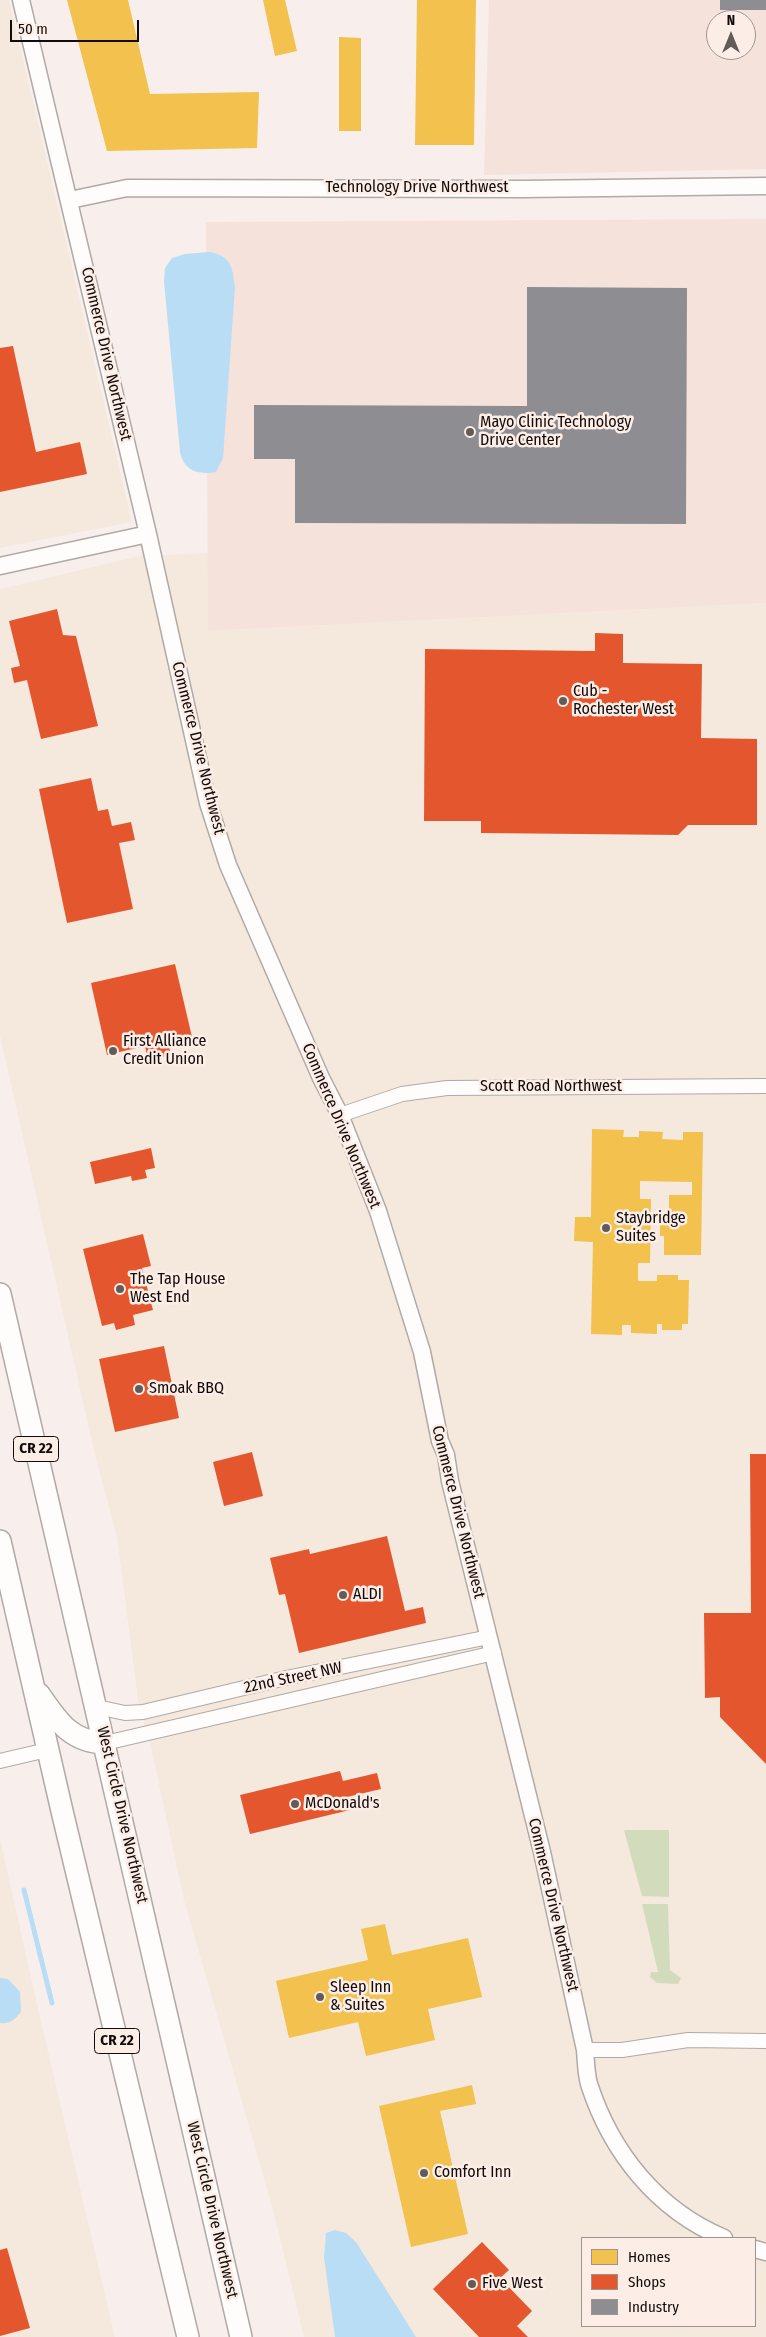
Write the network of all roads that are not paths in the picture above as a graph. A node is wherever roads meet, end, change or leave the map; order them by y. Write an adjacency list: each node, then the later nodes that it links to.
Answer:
1 (21, 0): 3 (street, Commerce Drive Northwest)
2 (766, 186): 3 (street, Technology Drive Northwest)
3 (70, 200): 4 (street, Commerce Drive Northwest)
4 (148, 534): 5 (street); 7 (street, Commerce Drive Northwest)
5 (0, 566)
6 (766, 1086): 7 (street, Scott Road Northwest)
7 (340, 1114): 10 (street, Commerce Drive Northwest)
8 (0, 1294): 12 (main road, West Circle Drive Northwest / CR 22)
9 (0, 1541): 11 (main road, CR 22)
10 (491, 1645): 12 (street, 22nd Street NW); 13 (street, 22nd Street NW); 17 (street, Commerce Drive Northwest)
11 (33, 1685): 13 (main road); 14 (main road, CR 22)
12 (96, 1707): 13 (main road, West Circle Drive Northwest / CR 22)
13 (105, 1743): 20 (main road, West Circle Drive Northwest / CR 22)
14 (47, 1750): 15 (street); 19 (main road, CR 22)
15 (0, 1761)
16 (766, 2041): 17 (street)
17 (585, 2050): 18 (street, Commerce Drive Northwest)
18 (722, 2237)
19 (188, 2337)
20 (241, 2337)

